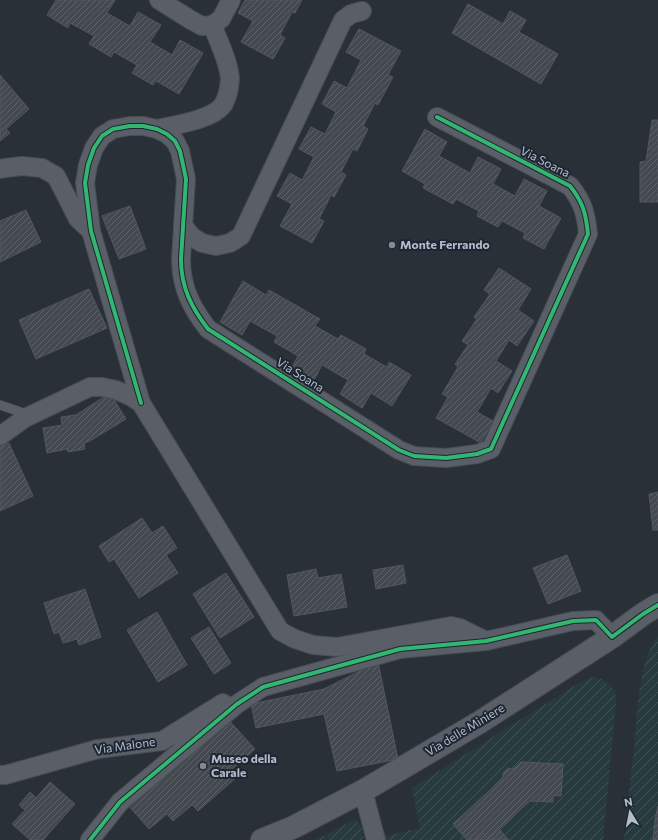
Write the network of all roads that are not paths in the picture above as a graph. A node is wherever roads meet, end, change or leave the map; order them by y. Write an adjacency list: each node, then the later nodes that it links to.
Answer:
1 (159, 0): 4 (street)
2 (231, 0): 4 (street)
3 (362, 11): 8 (street)
4 (212, 25): 6 (street, Via Soana)
5 (437, 117): 8 (street, Via Soana)
6 (157, 129): 8 (street, Via Soana); 9 (street, Via Soana)
7 (0, 169): 9 (street, Via Soana)
8 (183, 225)
9 (91, 231): 10 (street, Via Soana)
10 (141, 403): 12 (street, Via Soana); 16 (street, Via Soana)
11 (0, 405): 12 (lane)
12 (30, 415): 13 (street, Via Soana)
13 (0, 436)
14 (658, 605): 15 (street, Via delle Miniere)
15 (612, 636): 16 (street); 19 (street, Via delle Miniere)
16 (486, 641): 17 (street)
17 (263, 687): 18 (street, Via Malone); 20 (street)
18 (0, 775)
19 (363, 791): 21 (street, Via delle Miniere); 22 (street)
20 (90, 840)
21 (262, 840)
22 (376, 840)

